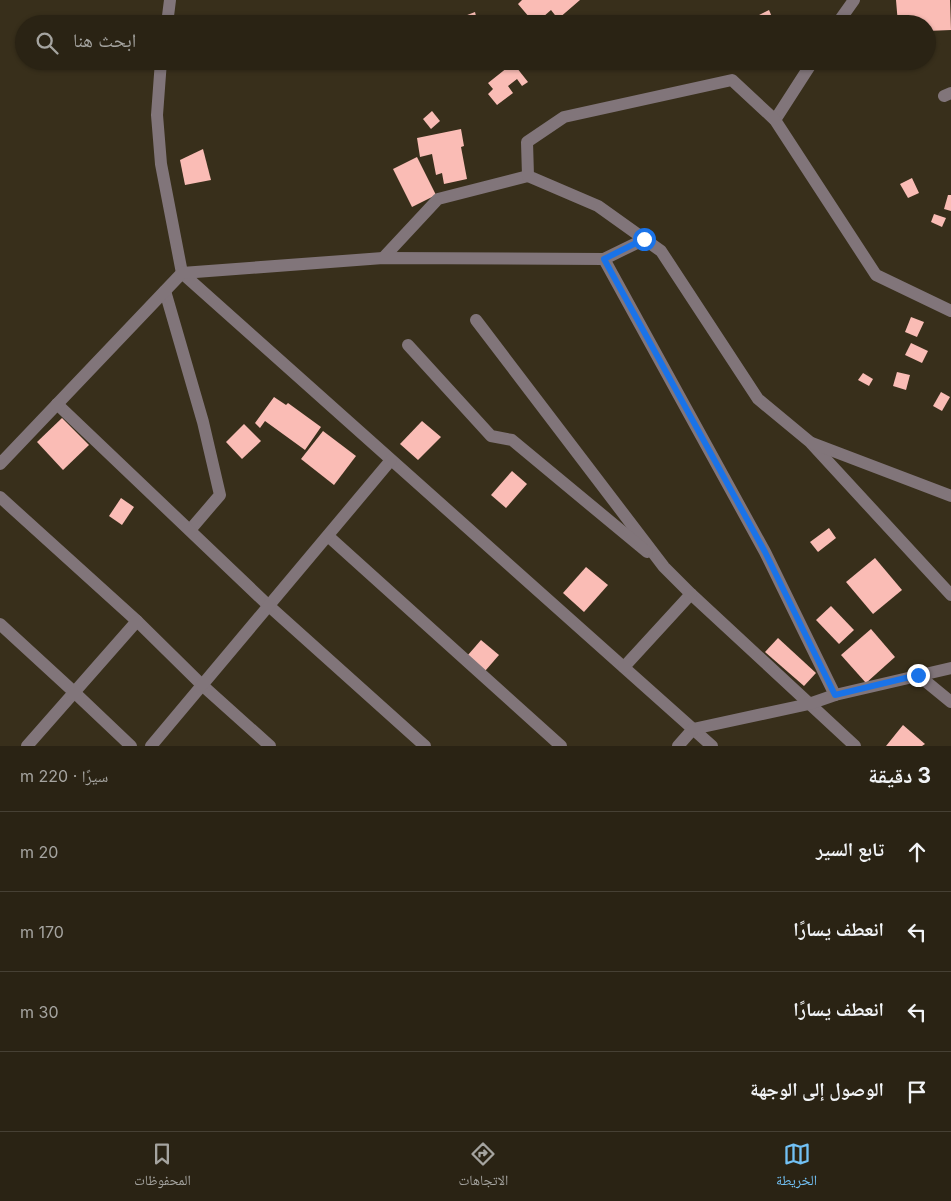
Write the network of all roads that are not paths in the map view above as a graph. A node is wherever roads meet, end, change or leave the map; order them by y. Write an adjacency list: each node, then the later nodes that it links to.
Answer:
1 (170, 0): 3 (street)
2 (854, 0): 4 (street)
3 (168, 15)
4 (843, 15)
5 (160, 70): 12 (street)
6 (807, 70): 7 (street)
7 (775, 120): 8 (street); 14 (street)
8 (528, 176): 9 (street); 10 (street)
9 (644, 239): 11 (street); 18 (street)
10 (383, 258): 11 (street); 12 (street)
11 (604, 259): 36 (street)
12 (182, 273): 13 (street); 19 (street)
13 (165, 291): 17 (street); 23 (street)
14 (951, 311)
15 (476, 320): 25 (street)
16 (408, 345): 25 (street)
17 (57, 404): 20 (street); 23 (street)
18 (810, 442): 22 (street); 27 (street)
19 (391, 460): 24 (street); 31 (street)
20 (0, 464)
21 (0, 496): 29 (street)
22 (951, 496)
23 (190, 530): 28 (street)
24 (328, 536): 28 (street); 45 (street)
25 (664, 566): 26 (street)
26 (691, 594): 31 (street); 38 (street)
27 (951, 595)
28 (269, 606): 34 (street); 44 (street)
29 (137, 621): 34 (street); 35 (street)
30 (0, 624): 35 (street)
31 (624, 667): 39 (street)
32 (951, 668): 33 (street)
33 (918, 675): 36 (street); 37 (street)
34 (202, 685): 42 (street); 43 (street)
35 (74, 692): 40 (street); 41 (street)
36 (835, 695): 38 (street)
37 (951, 702)
38 (808, 704): 39 (street); 48 (street)
39 (693, 729): 46 (street); 47 (street)
40 (27, 746)
41 (131, 746)
42 (151, 746)
43 (270, 746)
44 (426, 746)
45 (560, 746)
46 (678, 746)
47 (712, 746)
48 (855, 746)

